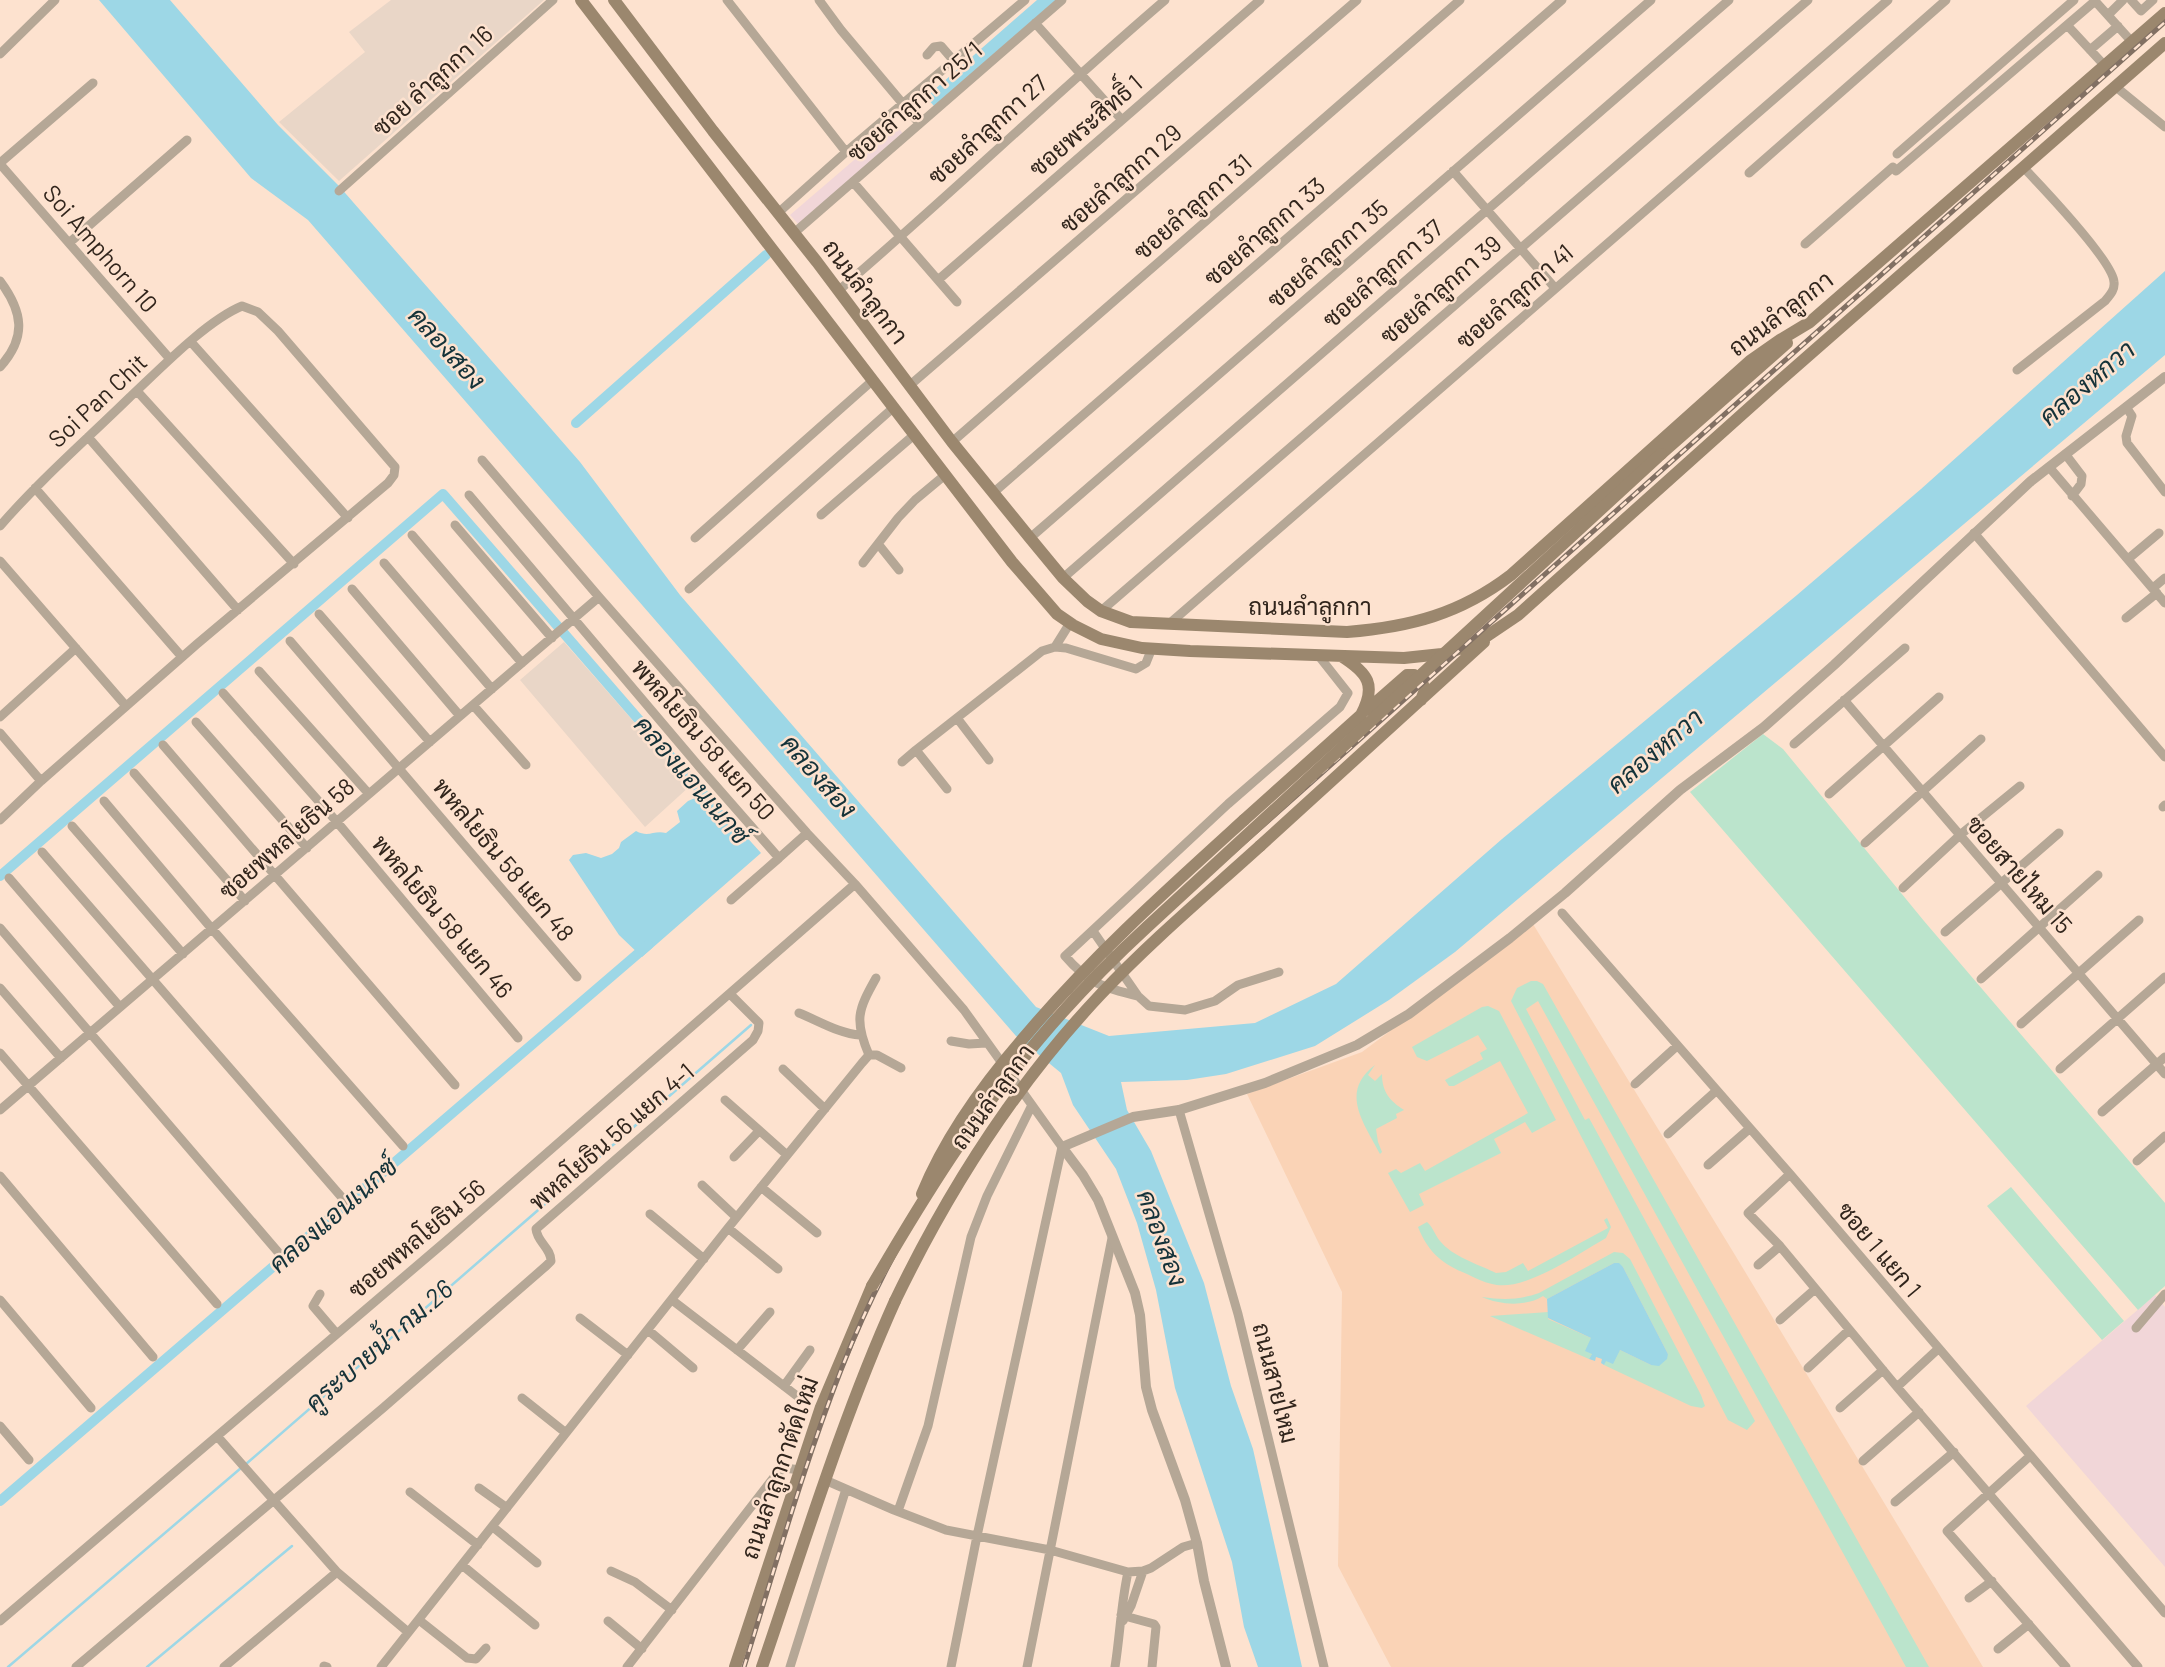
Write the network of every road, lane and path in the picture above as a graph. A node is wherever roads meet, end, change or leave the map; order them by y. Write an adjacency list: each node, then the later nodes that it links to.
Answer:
1 (55, 0): 33 (street)
2 (553, 0): 52 (street, ซอย ลำลูกกา 16)
3 (581, 0): 71 (main road, ถนนลำลูกกา)
4 (614, 0): 54 (main road, ถนนลำลูกกา)
5 (727, 0): 45 (street)
6 (1025, 0): 24 (street)
7 (1062, 0): 27 (street, ซอยลำลูกกา 25/1)
8 (1165, 0): 37 (street, ซอยลำลูกกา 27)
9 (1260, 0): 41 (street, ซอยพระสิทธิ์ 1)
10 (1357, 0): 72 (street, ซอยลำลูกกา 29)
11 (1460, 0): 78 (street, ซอยลำลูกกา 31)
12 (1563, 0): 85 (street, ซอยลำลูกกา 33)
13 (1651, 0): 49 (street, ซอยลำลูกกา 35)
14 (1729, 0): 53 (street, ซอยลำลูกกา 37)
15 (1808, 0): 59 (street, ซอยลำลูกกา 39)
16 (1888, 0): 62 (street, ซอยลำลูกกา 41)
17 (1947, 0): 50 (street)
18 (2074, 0): 46 (street)
19 (2123, 0): 26 (street)
20 (2131, 0): 21 (street)
21 (2153, 0)
22 (2089, 2): 26 (street); 28 (street)
23 (821, 4): 40 (street)
24 (1012, 4): 35 (street)
25 (2165, 13): 30 (main road, ถนนลำลูกกา)
26 (2108, 15): 29 (street)
27 (1035, 23): 37 (street); 43 (street, ซอยลำลูกกา 25/1)
28 (2067, 25): 32 (street); 58 (street)
29 (2118, 26): 30 (street); 32 (street)
30 (2132, 42): 36 (main road, ถนนลำลูกกา)
31 (2164, 47): 39 (main road, ถนนลำลูกกา)
32 (2090, 50): 36 (street)
33 (0, 54)
34 (927, 55): 35 (street)
35 (954, 61): 40 (street)
36 (2105, 66): 65 (main road, ถนนลำลูกกา)
37 (1080, 72): 41 (street); 56 (street, ซอยลำลูกกา 27)
38 (93, 83): 47 (street)
39 (2116, 87): 42 (street); 48 (main road, ถนนลำลูกกา)
40 (903, 105): 43 (street); 45 (street)
41 (1122, 120): 60 (street, ซอยพระสิทธิ์ 1)
42 (2163, 121)
43 (919, 123): 51 (street, ซอยลำลูกกา 25/1)
44 (187, 140): 57 (street)
45 (846, 152): 54 (street)
46 (1897, 154)
47 (0, 163): 57 (street, Soi Amphorn 10)
48 (2024, 168): 69 (street); 118 (main road, ถนนลำลูกกา)
49 (1453, 171): 53 (street); 96 (street, ซอยลำลูกกา 35)
50 (1749, 173)
51 (853, 182): 55 (street, ซอยลำลูกกา 25/1); 56 (street)
52 (340, 191)
53 (1487, 209): 59 (street); 104 (street, ซอยลำลูกกา 37)
54 (778, 213): 55 (main road, ถนนลำลูกกา)
55 (794, 233): 63 (main road, ถนนลำลูกกา)
56 (900, 237): 60 (street); 63 (street, ซอยลำลูกกา 27)
57 (69, 243): 67 (street, Soi Amphorn 10)
58 (1805, 244)
59 (1520, 247): 62 (street); 112 (street, ซอยลำลูกกา 39)
60 (938, 280): 64 (street)
61 (0, 281): 68 (street)
62 (1555, 288): 117 (street, ซอยลำลูกกา 41)
63 (838, 290): 72 (main road, ถนนลำลูกกา)
64 (957, 302)
65 (1810, 323): 117 (main road, ถนนลำลูกกา); 244 (main road, ถนนลำลูกกา, bridge)
66 (191, 342): 67 (street, Soi Pan Chit); 89 (street); 89 (street, Soi Pan Chit)
67 (170, 359): 73 (street, Soi Pan Chit)
68 (0, 367)
69 (2017, 370)
70 (2165, 377): 74 (street)
71 (872, 381): 75 (main road, ถนนลำลูกกา); 95 (street)
72 (909, 386): 78 (main road, ถนนลำลูกกา)
73 (137, 391): 77 (street, Soi Pan Chit); 102 (street)
74 (2126, 407): 79 (street); 84 (street)
75 (893, 408): 76 (main road, ถนนลำลูกกา); 107 (street)
76 (914, 435): 82 (main road, ถนนลำลูกกา); 88 (street)
77 (88, 437): 83 (street, Soi Pan Chit); 111 (street)
78 (952, 442): 85 (main road, ถนนลำลูกกา)
79 (2066, 455): 81 (street); 87 (street)
80 (482, 460): 109 (street)
81 (2049, 467): 87 (street); 92 (street)
82 (945, 475): 97 (street); 116 (main road, ถนนลำลูกกา)
83 (34, 488): 91 (street, Soi Pan Chit); 127 (street)
84 (2165, 492)
85 (993, 493): 96 (main road, ถนนลำลูกกา)
86 (469, 495): 115 (street, พหลโยธิน 58 แยก 50)
87 (2072, 496): 98 (street)
88 (821, 515)
89 (348, 518): 102 (street)
90 (455, 525): 119 (street)
91 (0, 526)
92 (1974, 533): 149 (street); 225 (street)
93 (2160, 533): 98 (street)
94 (412, 535): 128 (street)
95 (695, 538)
96 (1030, 538): 104 (main road, ถนนลำลูกกา)
97 (879, 545): 101 (street); 103 (street)
98 (2128, 559): 108 (street)
99 (0, 561): 122 (street)
100 (384, 563): 130 (street)
101 (863, 563)
102 (294, 564): 111 (street)
103 (898, 570)
104 (1063, 578): 112 (main road, ถนนลำลูกกา)
105 (2165, 578): 108 (street)
106 (352, 589): 138 (street)
107 (689, 589)
108 (2155, 590): 110 (street); 114 (street)
109 (599, 597): 115 (street, ซอยพหลโยธิน 58); 165 (street)
110 (2165, 603)
111 (238, 610): 127 (street)
112 (1101, 611): 117 (main road, ถนนลำลูกกา)
113 (319, 614): 144 (street)
114 (2126, 618)
115 (574, 619): 119 (street, ซอยพหลโยธิน 58); 171 (street, พหลโยธิน 58 แยก 50)
116 (1070, 623): 121 (street); 123 (main road, ถนนลำลูกกา)
117 (1169, 624)
118 (1498, 630): 126 (main road, ถนนลำลูกกา); 134 (main road, ถนนลำลูกกา)
119 (554, 636): 128 (street, ซอยพหลโยธิน 58)
120 (290, 641): 153 (street, พหลโยธิน 58 แยก 48)
121 (1055, 647): 123 (street); 140 (street)
122 (76, 648): 136 (street); 139 (street)
123 (1152, 648): 125 (main road, ถนนลำลูกกา)
124 (1905, 648): 133 (street)
125 (1318, 656): 126 (main road, ถนนลำลูกกา); 185 (street)
126 (1341, 656): 137 (main road)
127 (182, 657): 136 (street)
128 (522, 663): 130 (street, ซอยพหลโยธิน 58)
129 (259, 671): 160 (street)
130 (492, 689): 135 (street, ซอยพหลโยธิน 58)
131 (223, 693): 163 (street, พหลโยธิน 58 แยก 46)
132 (1939, 697): 147 (street)
133 (1844, 700): 145 (street); 147 (street, ซอยสายไหม 15)
134 (1420, 701): 137 (main road); 259 (main road, ถนนลำลูกกา, bridge)
135 (474, 705): 138 (street, ซอยพหลโยธิน 58); 152 (street)
136 (126, 706): 155 (street)
137 (1361, 715): 244 (main road, bridge)
138 (460, 716): 144 (street, ซอยพหลโยธิน 58)
139 (0, 717)
140 (957, 718): 148 (street); 150 (street)
141 (196, 723): 169 (street)
142 (0, 733): 155 (street)
143 (1981, 739): 158 (street)
144 (430, 742): 153 (street, ซอยพหลโยธิน 58)
145 (1794, 744)
146 (163, 745): 172 (street)
147 (1883, 746): 158 (street, ซอยสายไหม 15); 159 (street)
148 (916, 750): 151 (street); 157 (street)
149 (2165, 757)
150 (989, 760)
151 (902, 762)
152 (526, 765)
153 (400, 768): 160 (street, ซอยพหลโยธิน 58); 190 (street, พหลโยธิน 58 แยก 48)
154 (134, 773): 179 (street)
155 (41, 781): 162 (street)
156 (2020, 786): 167 (street)
157 (947, 789)
158 (1922, 791): 167 (street, ซอยสายไหม 15); 168 (street)
159 (1829, 793)
160 (369, 794): 163 (street, ซอยพหลโยธิน 58)
161 (103, 801): 184 (street)
162 (0, 820)
163 (337, 822): 169 (street, ซอยพหลโยธิน 58); 204 (street, พหลโยธิน 58 แยก 46)
164 (72, 826): 187 (street)
165 (807, 833): 171 (street, พหลโยธิน 58 แยก 50); 176 (street)
166 (2059, 833): 175 (street)
167 (1960, 835): 175 (street, ซอยสายไหม 15); 177 (street)
168 (1865, 842)
169 (306, 848): 172 (street, ซอยพหลโยธิน 58)
170 (42, 852): 194 (street)
171 (779, 858): 178 (street)
172 (275, 875): 179 (street, ซอยพหลโยธิน 58); 218 (street)
173 (2098, 875): 183 (street)
174 (9, 878): 198 (street)
175 (2000, 882): 183 (street, ซอยสายไหม 15); 186 (street)
176 (855, 884): 196 (street, ซอยพหลโยธิน 56); 206 (street)
177 (1903, 888)
178 (731, 900)
179 (245, 901): 184 (street, ซอยพหลโยธิน 58)
180 (1562, 913): 207 (street, ซอย 1 แยก 1)
181 (2139, 920): 189 (street)
182 (0, 928): 202 (street)
183 (2039, 928): 189 (street, ซอยสายไหม 15); 193 (street)
184 (212, 929): 187 (street, ซอยพหลโยธิน 58); 231 (street)
185 (1093, 931): 197 (street); 197 (street)
186 (1945, 932)
187 (183, 954): 194 (street, ซอยพหลโยธิน 58)
188 (1279, 972): 197 (street)
189 (2078, 973): 200 (street, ซอยสายไหม 15); 201 (street)
190 (577, 977)
191 (2165, 977): 200 (street)
192 (876, 978): 203 (street)
193 (1981, 979)
194 (152, 980): 198 (street, ซอยพหลโยธิน 58); 241 (street)
195 (0, 988): 211 (street)
196 (730, 994): 267 (street, ซอยพหลโยธิน 56); 296 (street, พหลโยธิน 56 แยก 4-1)
197 (1138, 996)
198 (120, 1007): 202 (street, ซอยพหลโยธิน 58)
199 (799, 1013): 203 (street)
200 (2118, 1019): 212 (street, ซอยสายไหม 15); 215 (street)
201 (2021, 1024)
202 (90, 1034): 211 (street, ซอยพหลโยธิน 58); 249 (street)
203 (860, 1035): 209 (street)
204 (518, 1038)
205 (951, 1041): 206 (street)
206 (986, 1043): 222 (street)
207 (1677, 1046): 217 (street); 220 (street, ซอย 1 แยก 1)
208 (0, 1053): 219 (street)
209 (869, 1055): 213 (street); 224 (street)
210 (2165, 1057): 212 (street)
211 (61, 1058): 219 (street, ซอยพหลโยธิน 58)
212 (2157, 1065): 216 (street, ซอยสายไหม 15); 226 (street)
213 (901, 1068)
214 (783, 1069): 224 (street)
215 (2060, 1069)
216 (2165, 1074)
217 (1635, 1084)
218 (455, 1085)
219 (29, 1086): 223 (street, ซอยพหลโยธิน 58); 260 (street)
220 (1716, 1091): 227 (street, ซอย 1 แยก 1); 229 (street)
221 (725, 1100): 228 (street)
222 (1032, 1105): 232 (street); 299 (street)
223 (0, 1110)
224 (825, 1110): 233 (street)
225 (1179, 1110): 232 (street); 338 (street, ถนนสายไหม)
226 (2102, 1112)
227 (1749, 1129): 236 (street); 237 (street, ซอย 1 แยก 1)
228 (759, 1131): 233 (street); 234 (street)
229 (1668, 1134)
230 (2165, 1136): 235 (street)
231 (403, 1146)
232 (1062, 1147): 247 (street); 301 (street)
233 (787, 1155): 240 (street)
234 (734, 1157)
235 (2137, 1161)
236 (1708, 1165)
237 (1790, 1174): 248 (street); 268 (street, ซอย 1 แยก 1)
238 (0, 1176): 272 (street)
239 (702, 1185): 243 (street)
240 (761, 1187): 243 (street); 246 (street)
241 (345, 1201)
242 (650, 1214): 250 (street)
243 (736, 1217): 245 (street)
244 (912, 1217): 253 (main road, ถนนลำลูกกา, bridge)
245 (728, 1228): 250 (street); 252 (street)
246 (817, 1233)
247 (1112, 1238): 302 (street); 304 (street)
248 (1780, 1246): 251 (street); 254 (street)
249 (278, 1252)
250 (704, 1259): 258 (street)
251 (1758, 1265)
252 (778, 1269)
253 (872, 1286): 290 (main road, ถนนลำลูกกาตัดใหม่)
254 (1814, 1290): 263 (street); 266 (street)
255 (320, 1294): 267 (street)
256 (2165, 1294): 264 (street)
257 (0, 1300): 280 (street)
258 (672, 1300): 265 (street); 269 (street)
259 (895, 1300): 291 (main road, ถนนลำลูกกาตัดใหม่)
260 (217, 1304)
261 (770, 1312): 269 (street)
262 (580, 1318): 271 (street)
263 (1780, 1320)
264 (2136, 1328)
265 (648, 1330): 271 (street); 273 (street)
266 (1849, 1330): 274 (street); 275 (street)
267 (336, 1333): 285 (street, ซอยพหลโยธิน 56)
268 (1938, 1349): 277 (street); 287 (street, ซอย 1 แยก 1)
269 (737, 1350): 276 (street)
270 (810, 1350): 276 (street)
271 (628, 1355): 284 (street)
272 (153, 1357)
273 (694, 1368)
274 (1808, 1368)
275 (1883, 1370): 277 (street); 281 (street)
276 (784, 1386): 278 (street)
277 (1897, 1387): 282 (street)
278 (797, 1396)
279 (522, 1398): 284 (street)
280 (91, 1408)
281 (1840, 1408)
282 (1919, 1412): 286 (street); 289 (street)
283 (0, 1426): 288 (street)
284 (566, 1433): 298 (street)
285 (217, 1436): 296 (street); 317 (street, ซอยพหลโยธิน 56)
286 (1954, 1452): 295 (street); 297 (street)
287 (2030, 1456): 295 (street); 314 (street, ซอย 1 แยก 1)
288 (29, 1460)
289 (1863, 1461)
290 (800, 1471): 313 (street); 330 (main road, ถนนลำลูกกาตัดใหม่)
291 (825, 1480): 293 (street); 331 (main road, ถนนลำลูกกาตัดใหม่)
292 (479, 1488): 298 (street)
293 (846, 1489): 299 (street); 332 (street)
294 (410, 1492): 303 (street)
295 (1988, 1493): 311 (street); 339 (street)
296 (271, 1500): 308 (street); 326 (street)
297 (1895, 1502)
298 (507, 1508): 300 (street)
299 (898, 1511): 301 (street)
300 (493, 1527): 303 (street); 305 (street)
301 (977, 1536): 304 (street); 333 (street)
302 (1197, 1542): 310 (street); 337 (street)
303 (478, 1545): 306 (street)
304 (1050, 1550): 309 (street); 334 (street)
305 (537, 1563)
306 (462, 1565): 316 (street); 319 (street)
307 (611, 1571): 313 (street)
308 (337, 1572): 321 (street); 327 (street)
309 (1128, 1572): 310 (street); 315 (street)
310 (1143, 1572): 315 (street)
311 (1992, 1581): 312 (street); 320 (street)
312 (1969, 1598)
313 (672, 1610): 323 (street)
314 (2165, 1613)
315 (1123, 1618): 335 (street); 336 (street)
316 (419, 1620): 321 (street); 322 (street)
317 (0, 1621)
318 (608, 1621): 323 (street)
319 (535, 1625)
320 (2029, 1625): 324 (street); 325 (street)
321 (408, 1632): 328 (street)
322 (486, 1648)
323 (642, 1648): 329 (street)
324 (1998, 1649)
325 (2061, 1666)
326 (76, 1667)
327 (224, 1667)
328 (381, 1667)
329 (627, 1667)
330 (735, 1667)
331 (762, 1667)
332 (790, 1667)
333 (951, 1667)
334 (1027, 1667)
335 (1115, 1667)
336 (1152, 1667)
337 (1226, 1667)
338 (1324, 1667)
339 (2138, 1667)

